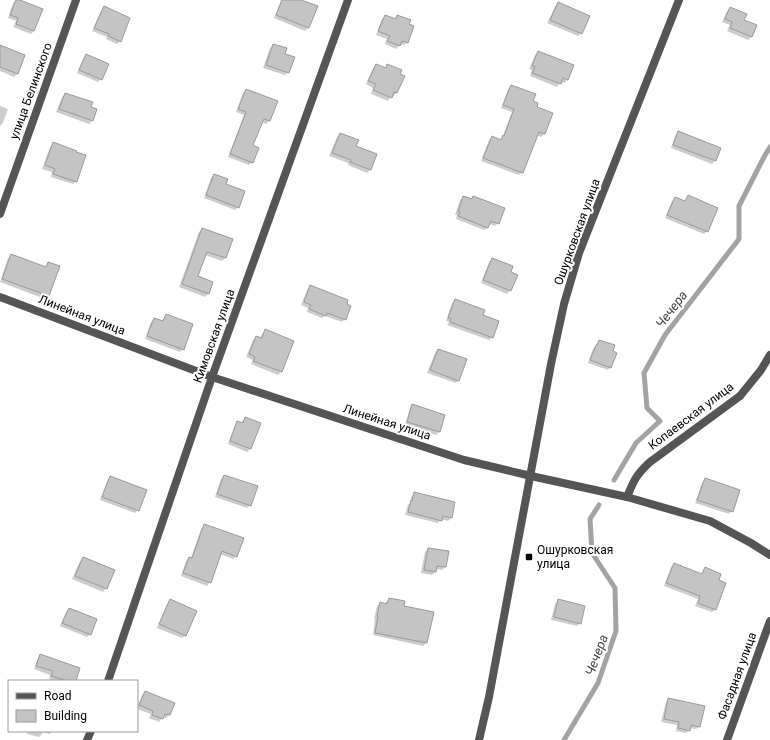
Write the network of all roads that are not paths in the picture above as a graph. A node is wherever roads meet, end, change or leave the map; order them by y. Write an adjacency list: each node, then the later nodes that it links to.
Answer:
1 (76, 0): 4 (street, улица Белинского)
2 (348, 0): 7 (street, Кимовская улица)
3 (680, 0): 8 (street, Ошурковская улица)
4 (0, 214)
5 (0, 297): 7 (street, Линейная улица)
6 (770, 355): 9 (street, Копаевская улица)
7 (212, 377): 8 (street, Линейная улица); 12 (street, Кимовская улица)
8 (531, 476): 9 (street, Линейная улица); 13 (street, Ошурковская улица)
9 (627, 497): 10 (street, Линейная улица)
10 (770, 555)
11 (770, 621): 14 (street, Фасадная улица)
12 (108, 680)
13 (480, 740)
14 (727, 740)

